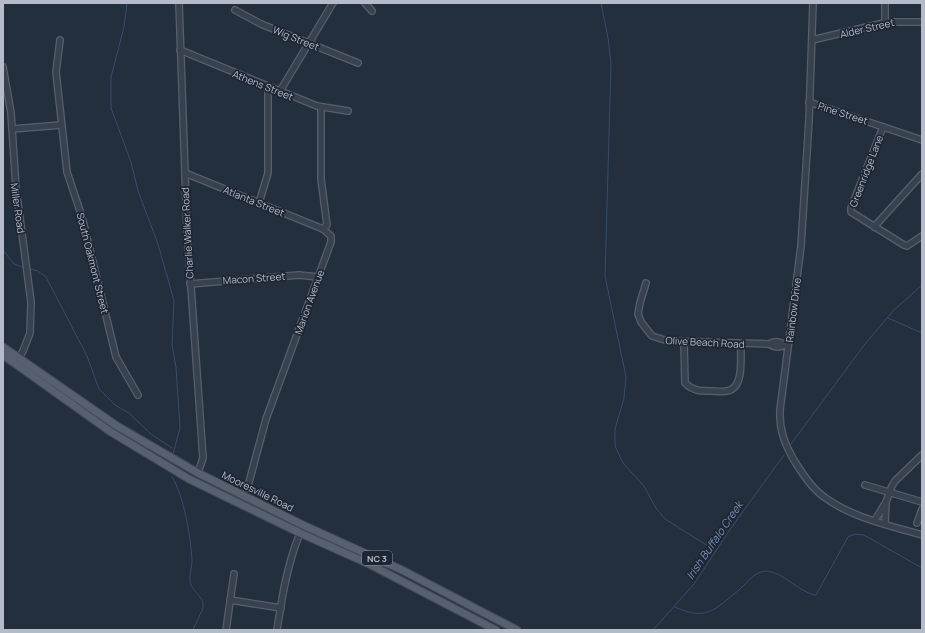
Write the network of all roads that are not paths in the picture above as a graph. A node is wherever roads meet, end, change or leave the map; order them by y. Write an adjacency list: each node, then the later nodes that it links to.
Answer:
1 (179, 3): 14 (street, Charlie Walker Road)
2 (333, 3): 13 (street)
3 (359, 3): 4 (street)
4 (365, 3): 8 (street)
5 (813, 3): 12 (street, Rainbow Drive)
6 (885, 3): 10 (street)
7 (235, 10): 13 (street, Wig Street)
8 (372, 11)
9 (922, 22): 10 (street, Alder Street)
10 (885, 23): 12 (street, Alder Street)
11 (60, 40): 22 (street, South Oakmont Street)
12 (812, 40): 19 (street, Rainbow Drive)
13 (308, 43): 15 (street, Wig Street); 18 (street)
14 (180, 50): 17 (street, Athens Street); 26 (street, Charlie Walker Road)
15 (358, 63)
16 (3, 67): 24 (street, Miller Road)
17 (268, 87): 18 (street, Athens Street); 28 (street)
18 (280, 91): 20 (street, Athens Street)
19 (809, 102): 23 (street, Pine Street); 37 (street, Rainbow Drive)
20 (321, 107): 21 (street, Athens Street); 30 (street, Marion Avenue)
21 (348, 111)
22 (61, 126): 24 (street); 44 (street, South Oakmont Street)
23 (883, 127): 25 (street, Pine Street); 29 (street, Greenridge Lane)
24 (12, 129): 39 (street, Miller Road)
25 (922, 140)
26 (185, 173): 28 (street, Atlanta Street); 34 (street, Charlie Walker Road)
27 (922, 174): 29 (street)
28 (259, 203): 30 (street, Atlanta Street)
29 (874, 227): 31 (street, Greenridge Lane)
30 (323, 229): 32 (street, Marion Avenue)
31 (922, 236)
32 (318, 277): 34 (street, Macon Street); 53 (street, Marion Avenue)
33 (646, 283): 35 (street, Olive Beach Road)
34 (190, 284): 47 (street, Charlie Walker Road)
35 (684, 342): 36 (street, Olive Beach Road); 36 (street)
36 (741, 344): 37 (street, Olive Beach Road)
37 (787, 345): 58 (street, Rainbow Drive)
38 (3, 347): 40 (main road, Mooresville Road / NC 3)
39 (24, 348): 40 (street); 41 (street, Miller Road)
40 (5, 353): 41 (main road, Mooresville Road); 42 (main road, Mooresville Road / NC 3)
41 (19, 358): 43 (main road, Mooresville Road / NC 3)
42 (24, 370): 43 (main road); 45 (main road, Mooresville Road / NC 3)
43 (55, 383): 48 (main road, Mooresville Road / NC 3)
44 (138, 395)
45 (147, 454): 49 (main road); 50 (main road, Mooresville Road / NC 3)
46 (922, 455): 52 (street)
47 (201, 462): 48 (street); 49 (street, Charlie Walker Road)
48 (188, 467): 49 (main road, Mooresville Road / NC 3)
49 (198, 473): 53 (main road, Mooresville Road / NC 3)
50 (200, 484): 54 (main road); 61 (main road, Mooresville Road / NC 3)
51 (865, 485): 52 (street)
52 (890, 493): 55 (street); 56 (street)
53 (246, 497): 54 (main road, Mooresville Road / NC 3)
54 (254, 502): 64 (main road, Mooresville Road / NC 3)
55 (886, 502): 58 (street); 60 (street)
56 (922, 502)
57 (922, 509): 59 (street)
58 (875, 520): 60 (street, Rainbow Drive)
59 (917, 523)
60 (885, 524): 62 (street, Rainbow Drive)
61 (300, 533): 65 (main road, Mooresville Road / NC 3); 67 (street)
62 (922, 535)
63 (234, 574): 66 (street)
64 (428, 584): 65 (main road); 71 (main road, Mooresville Road / NC 3)
65 (424, 591): 70 (main road, Mooresville Road / NC 3)
66 (230, 600): 67 (street); 68 (street)
67 (281, 608): 69 (street)
68 (226, 630)
69 (277, 630)
70 (496, 630)
71 (517, 630)

